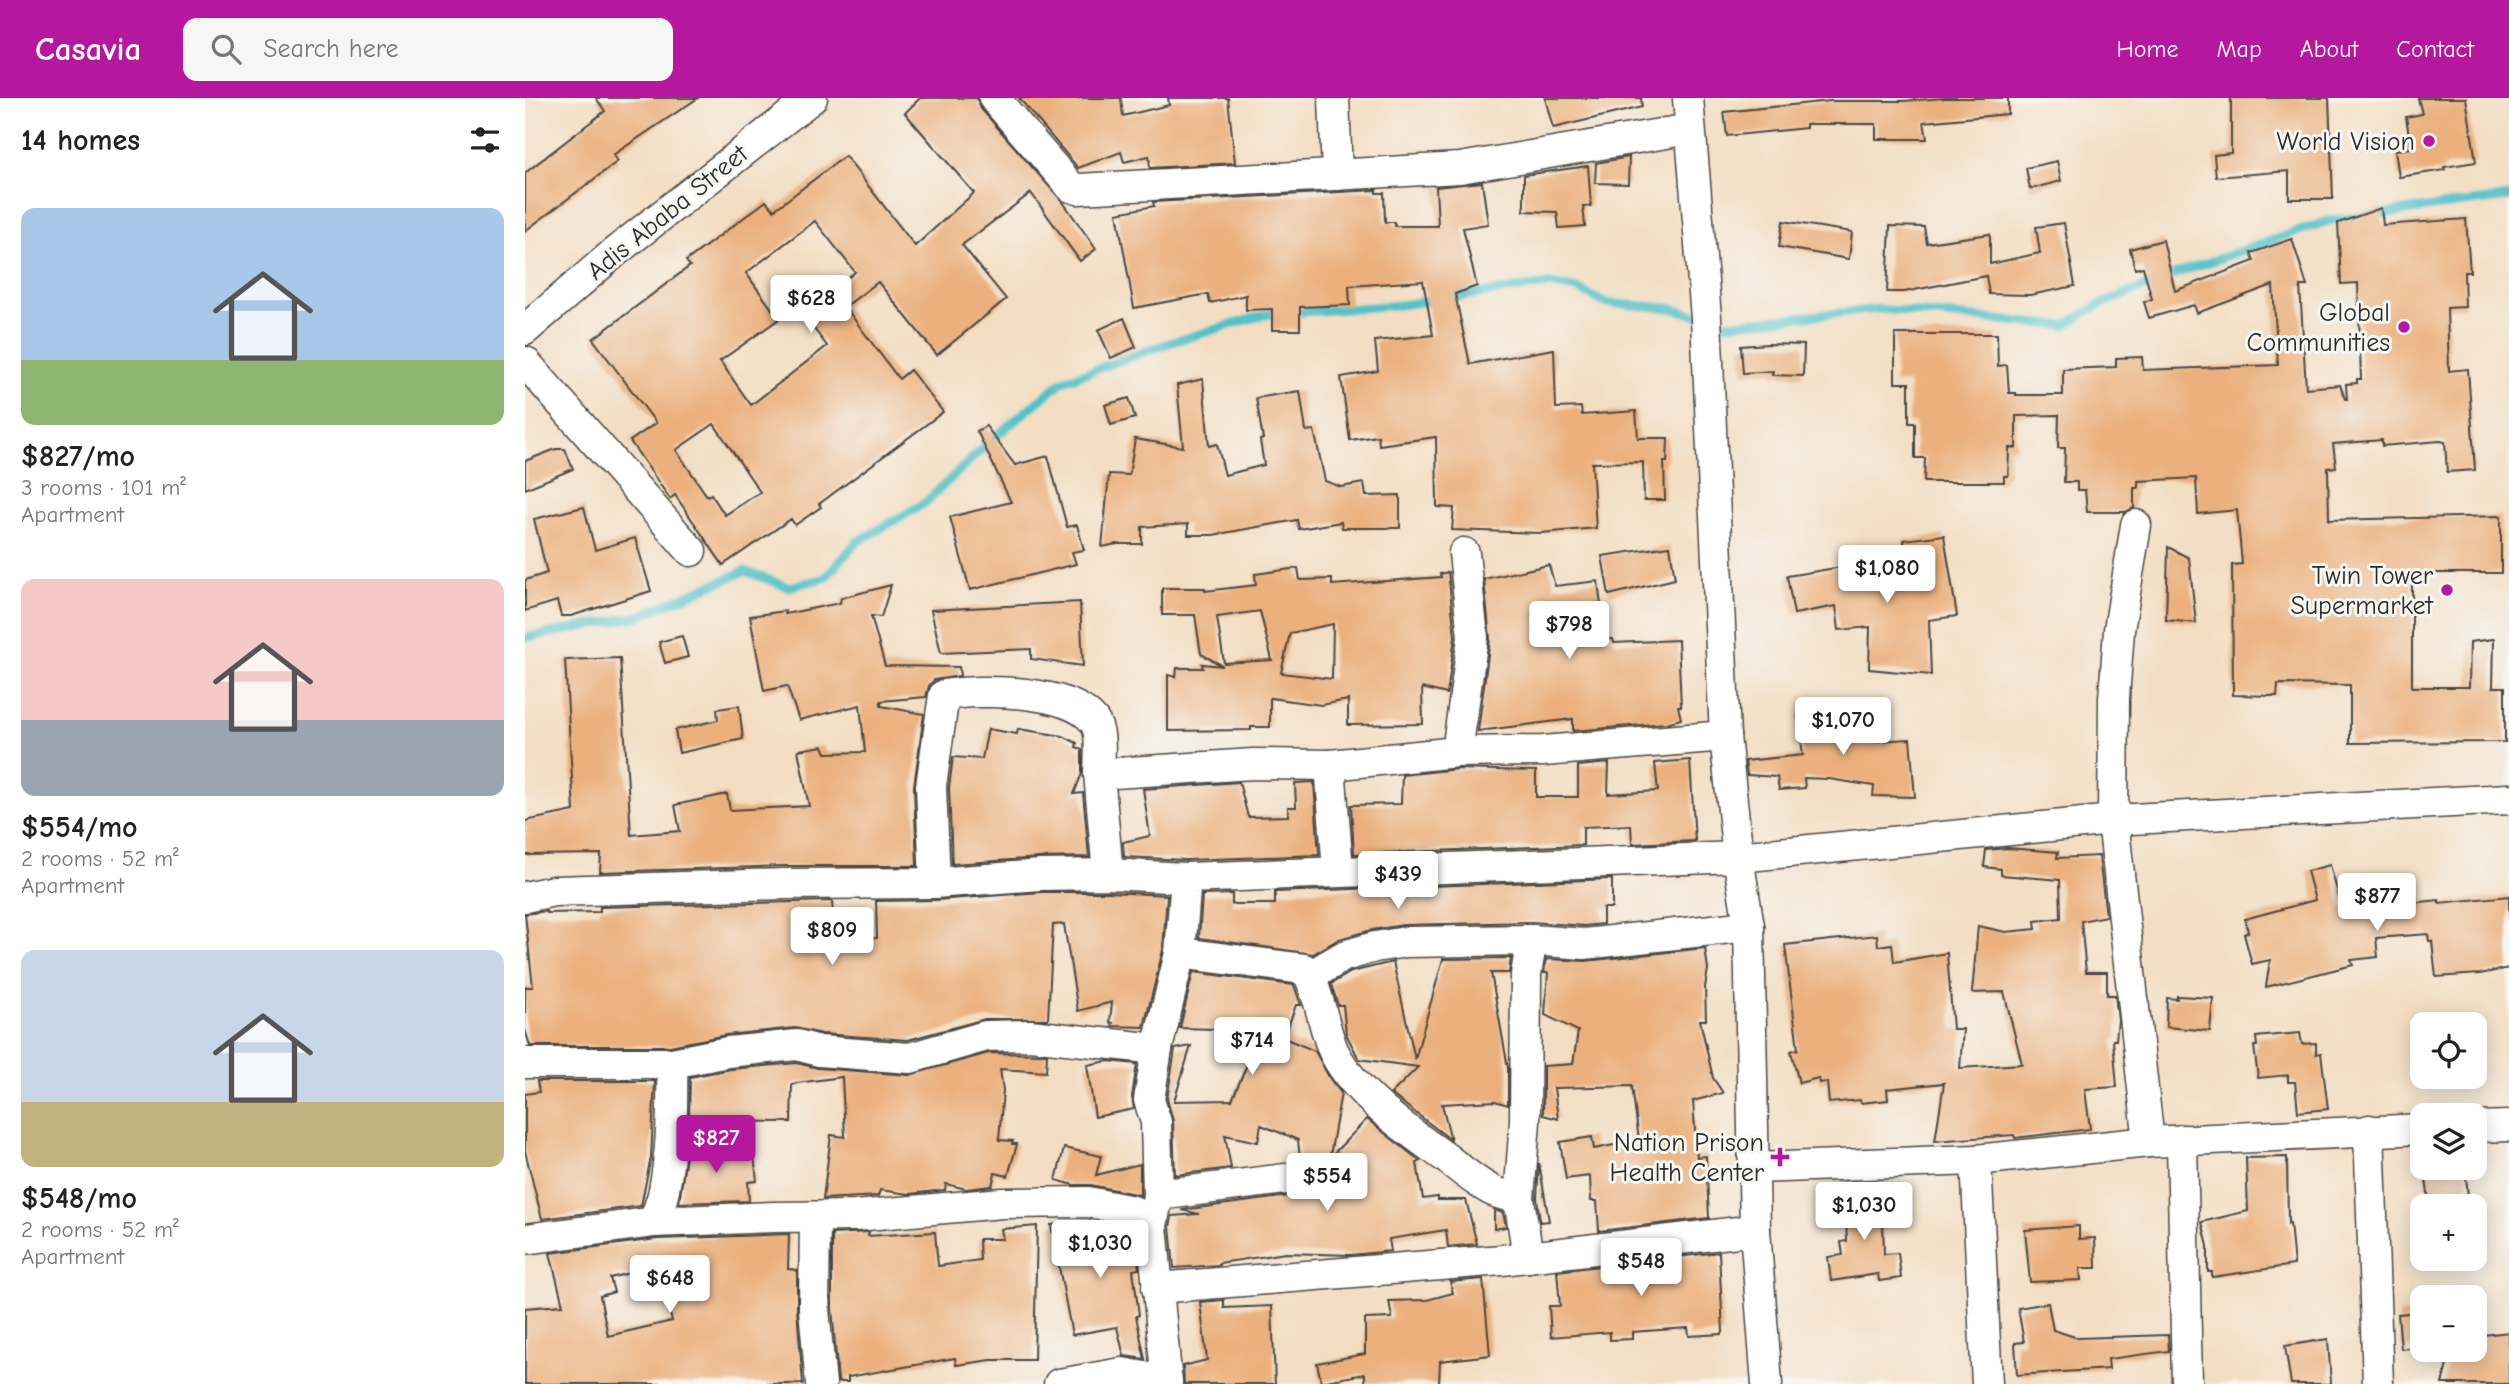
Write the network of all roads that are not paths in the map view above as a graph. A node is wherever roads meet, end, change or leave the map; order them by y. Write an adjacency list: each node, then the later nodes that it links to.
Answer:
1 (812, 98): 7 (street, Adis Ababa Street)
2 (994, 98): 6 (street)
3 (1334, 98): 6 (street)
4 (1690, 98): 5 (street)
5 (1690, 129): 6 (street); 12 (street)
6 (1337, 175)
7 (525, 330)
8 (525, 362): 10 (street)
9 (2136, 525): 17 (street)
10 (691, 551)
11 (1464, 552): 13 (street)
12 (1725, 736): 13 (street); 18 (street)
13 (1457, 752): 14 (street)
14 (1330, 765): 15 (street); 19 (street)
15 (1099, 774): 20 (street); 22 (street)
16 (2509, 799): 17 (street)
17 (2113, 820): 18 (street); 36 (street)
18 (1738, 857): 19 (street); 24 (street)
19 (1338, 871): 21 (street)
20 (1108, 874): 21 (street); 22 (street)
21 (1186, 878): 26 (street)
22 (935, 883): 23 (street)
23 (525, 897)
24 (1749, 926): 25 (street); 38 (street)
25 (1532, 940): 27 (street); 41 (street)
26 (1180, 953): 27 (street); 28 (street)
27 (1310, 976): 41 (street)
28 (1157, 1049): 30 (street); 40 (street)
29 (525, 1063): 30 (street)
30 (672, 1063): 43 (street)
31 (2509, 1126): 32 (street)
32 (2487, 1127)
33 (2410, 1129): 34 (street)
34 (2369, 1130): 35 (street); 55 (street)
35 (2182, 1140): 36 (street); 54 (street)
36 (2149, 1142): 37 (street)
37 (1976, 1160): 38 (street); 53 (street)
38 (1754, 1168): 45 (street)
39 (1333, 1172): 40 (street)
40 (1158, 1195): 44 (street)
41 (1519, 1199): 47 (street)
42 (815, 1217): 43 (street); 44 (street); 50 (street)
43 (655, 1222): 46 (street)
44 (1152, 1226): 48 (street)
45 (1755, 1230): 47 (street); 52 (street)
46 (525, 1240)
47 (1528, 1257): 48 (street)
48 (1157, 1289): 49 (street)
49 (1167, 1383): 51 (street)
50 (821, 1384)
51 (1059, 1384)
52 (1767, 1384)
53 (1987, 1384)
54 (2187, 1384)
55 (2378, 1384)

